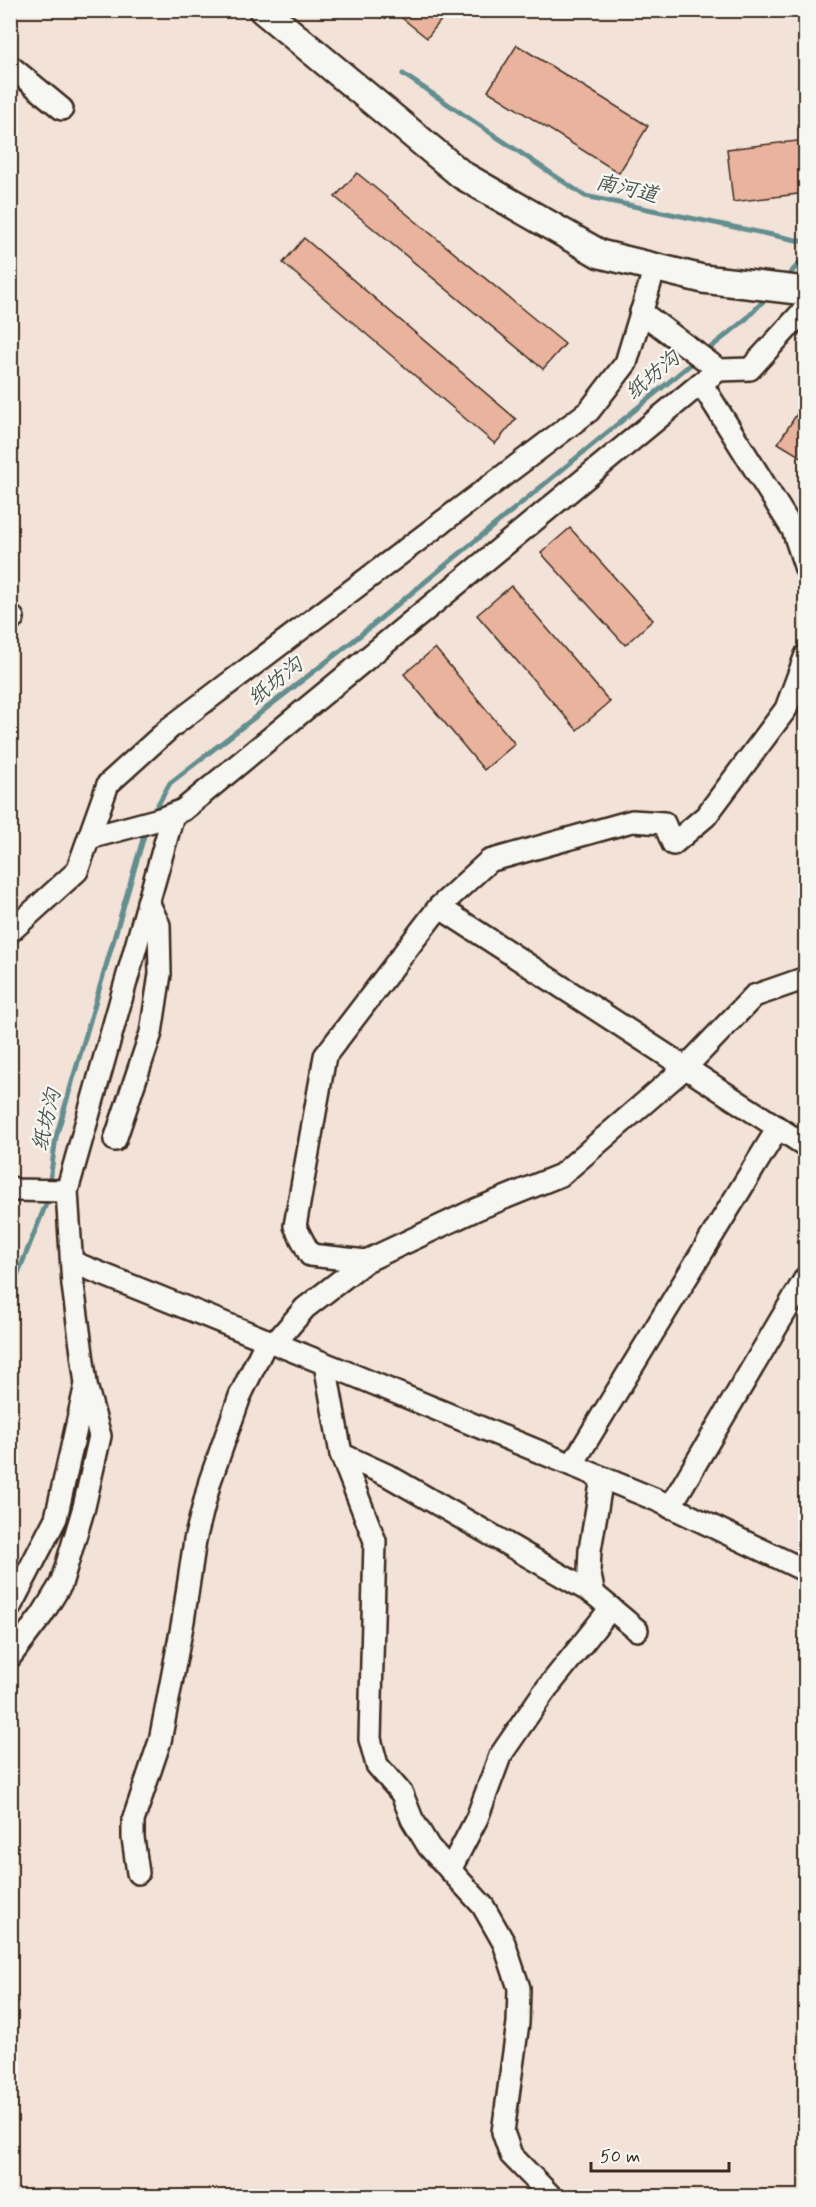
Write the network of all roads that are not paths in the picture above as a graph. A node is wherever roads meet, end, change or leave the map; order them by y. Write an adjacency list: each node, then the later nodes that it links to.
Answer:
1 (263, 10): 4 (street)
2 (10, 66): 3 (street)
3 (62, 109)
4 (655, 267): 5 (street); 6 (street)
5 (803, 296): 7 (street)
6 (641, 312): 7 (street); 12 (street)
7 (713, 366): 8 (street)
8 (701, 383): 9 (street); 11 (street)
9 (806, 569)
10 (806, 655): 14 (street)
11 (167, 817): 12 (street); 13 (street)
12 (89, 838): 15 (street)
13 (148, 902): 19 (street); 22 (street)
14 (439, 907): 17 (street); 23 (street)
15 (10, 932)
16 (806, 978): 17 (street)
17 (686, 1067): 18 (street); 23 (street)
18 (778, 1128): 20 (street); 30 (street)
19 (115, 1140)
20 (806, 1146)
21 (10, 1188): 22 (street)
22 (52, 1191): 24 (street)
23 (366, 1262): 26 (street)
24 (72, 1263): 26 (street); 28 (street)
25 (806, 1277): 32 (street)
26 (271, 1342): 27 (street); 40 (street)
27 (326, 1364): 29 (street); 30 (street)
28 (86, 1384): 35 (street); 38 (street)
29 (341, 1454): 34 (street); 39 (street)
30 (572, 1465): 31 (street)
31 (602, 1478): 32 (street); 34 (street)
32 (670, 1507): 33 (street)
33 (806, 1571)
34 (594, 1594): 36 (street)
35 (10, 1607)
36 (611, 1608): 37 (street); 39 (street)
37 (637, 1630)
38 (10, 1657)
39 (450, 1870): 41 (street)
40 (138, 1873)
41 (550, 2196)

